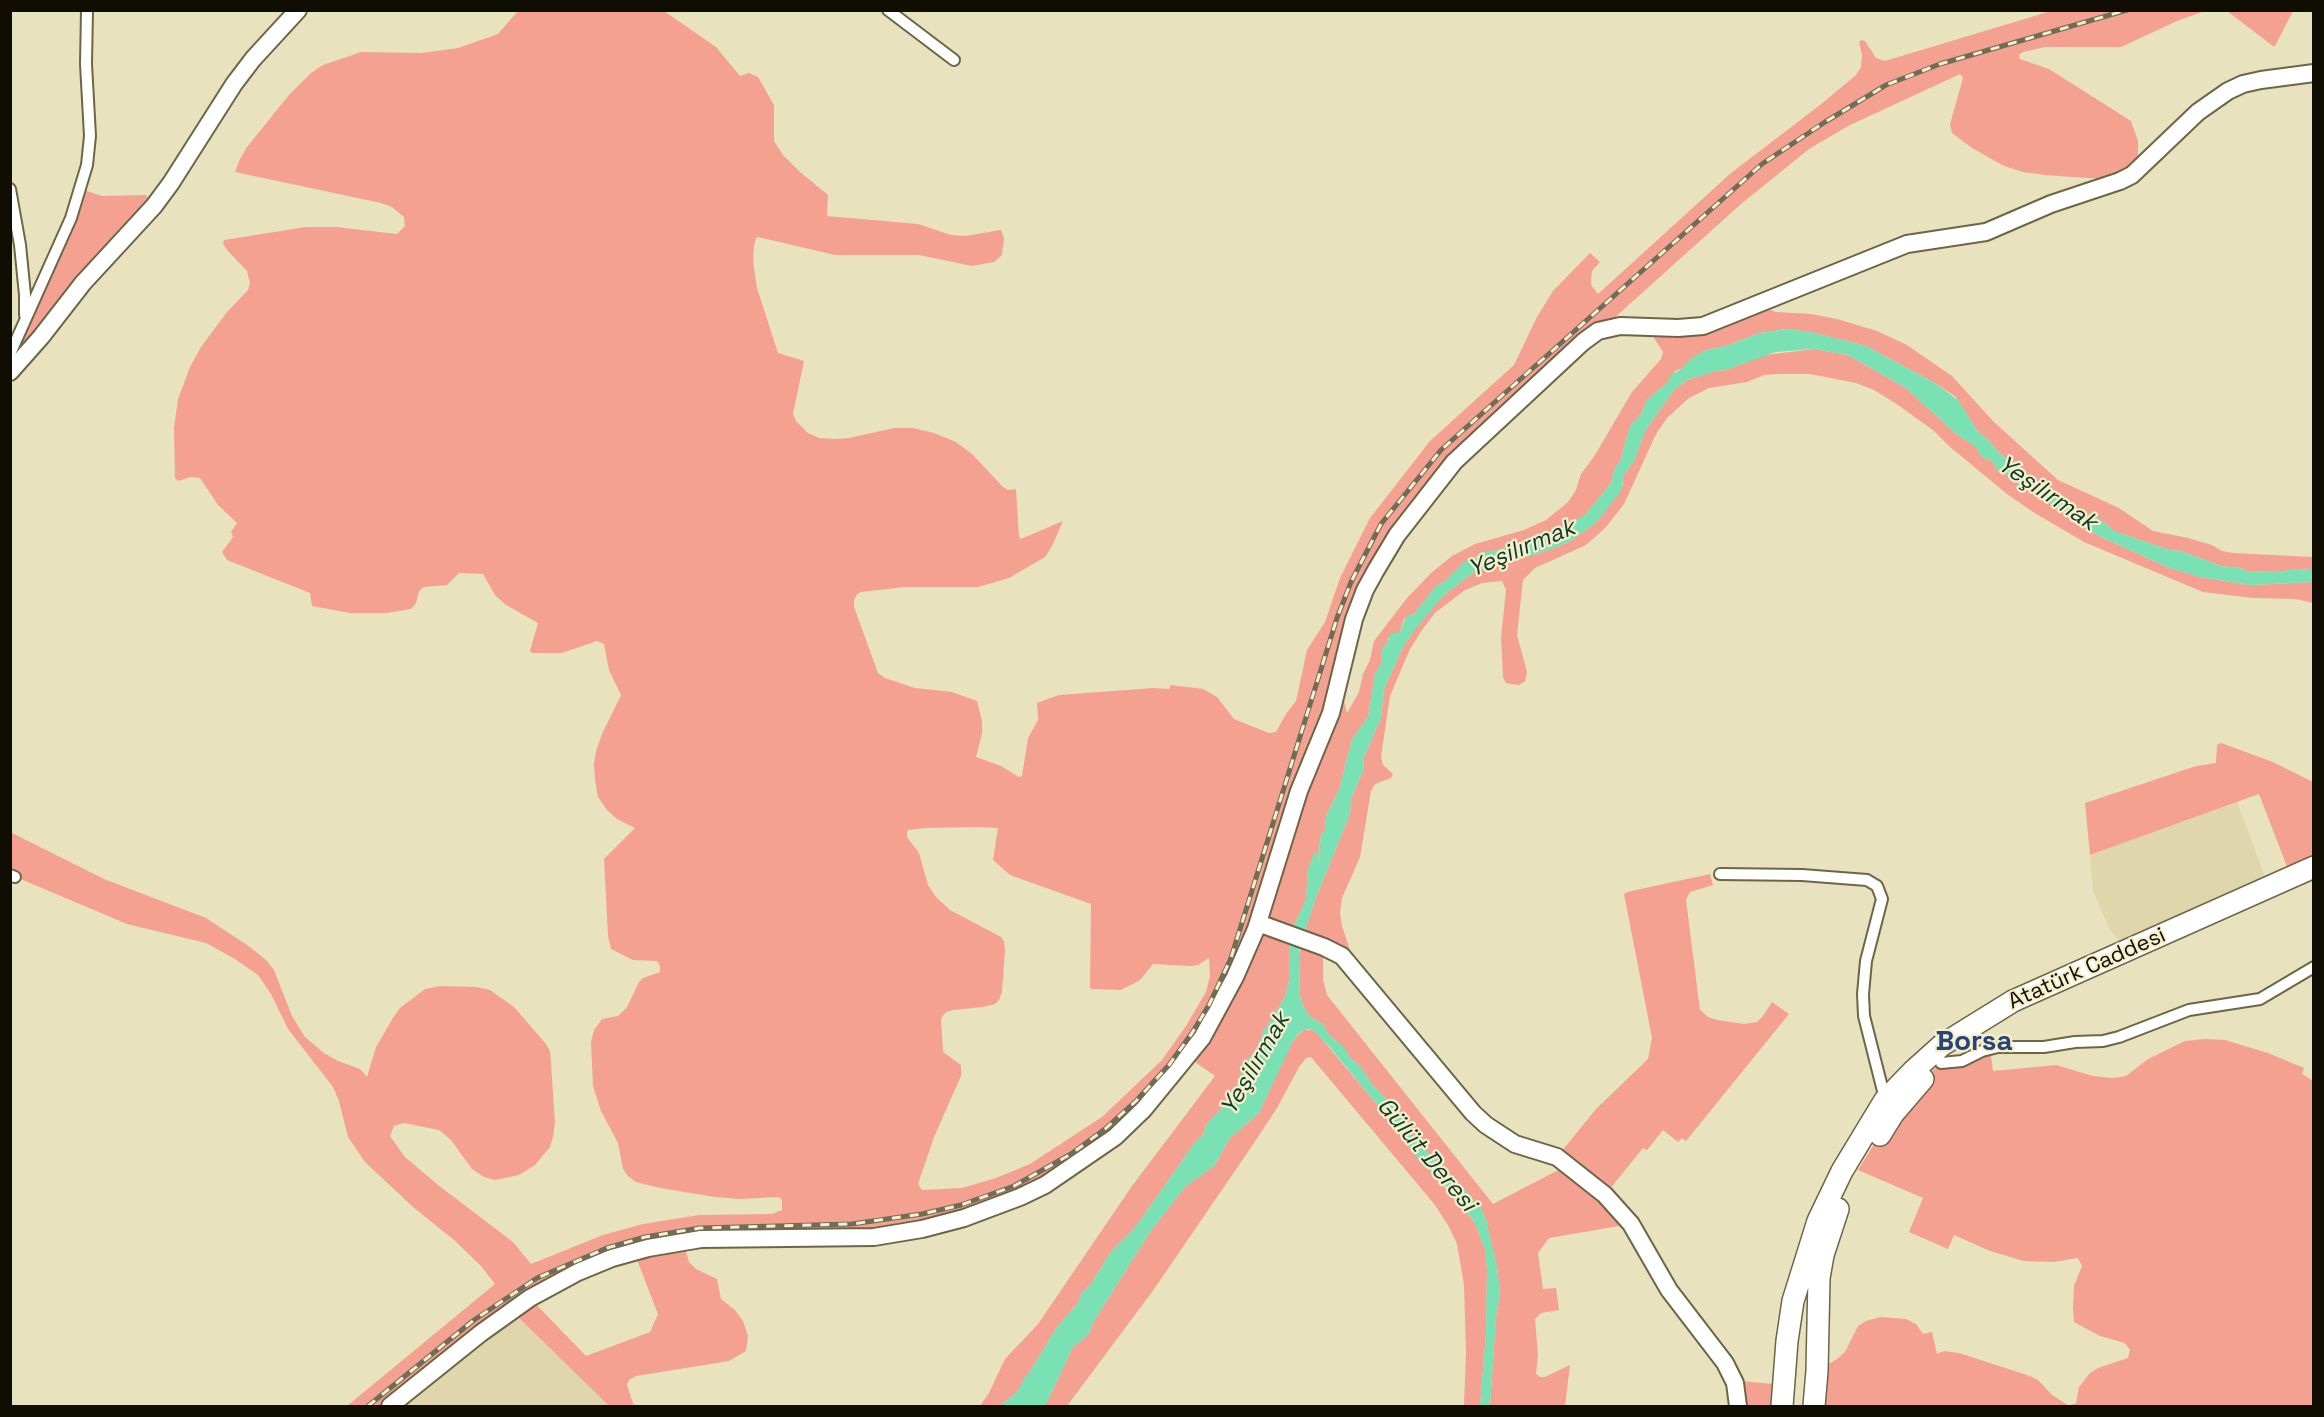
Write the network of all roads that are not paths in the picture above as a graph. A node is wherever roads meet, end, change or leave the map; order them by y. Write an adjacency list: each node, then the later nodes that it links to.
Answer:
1 (87, 10): 7 (street)
2 (298, 10): 9 (street)
3 (888, 10): 4 (street)
4 (954, 60)
5 (2313, 73): 13 (street)
6 (10, 189): 7 (street)
7 (24, 322): 8 (street)
8 (10, 354)
9 (10, 372)
10 (2313, 867): 16 (highway, Atatürk Caddesi)
11 (1720, 874): 16 (street)
12 (2313, 880): 15 (highway, Atatürk Caddesi)
13 (1263, 925): 17 (street); 18 (street)
14 (2313, 968): 15 (street)
15 (1941, 1063): 20 (highway, Atatürk Caddesi)
16 (1885, 1100): 19 (highway, Atatürk Caddesi)
17 (390, 1407)
18 (1738, 1407)
19 (1782, 1407)
20 (1814, 1407)

